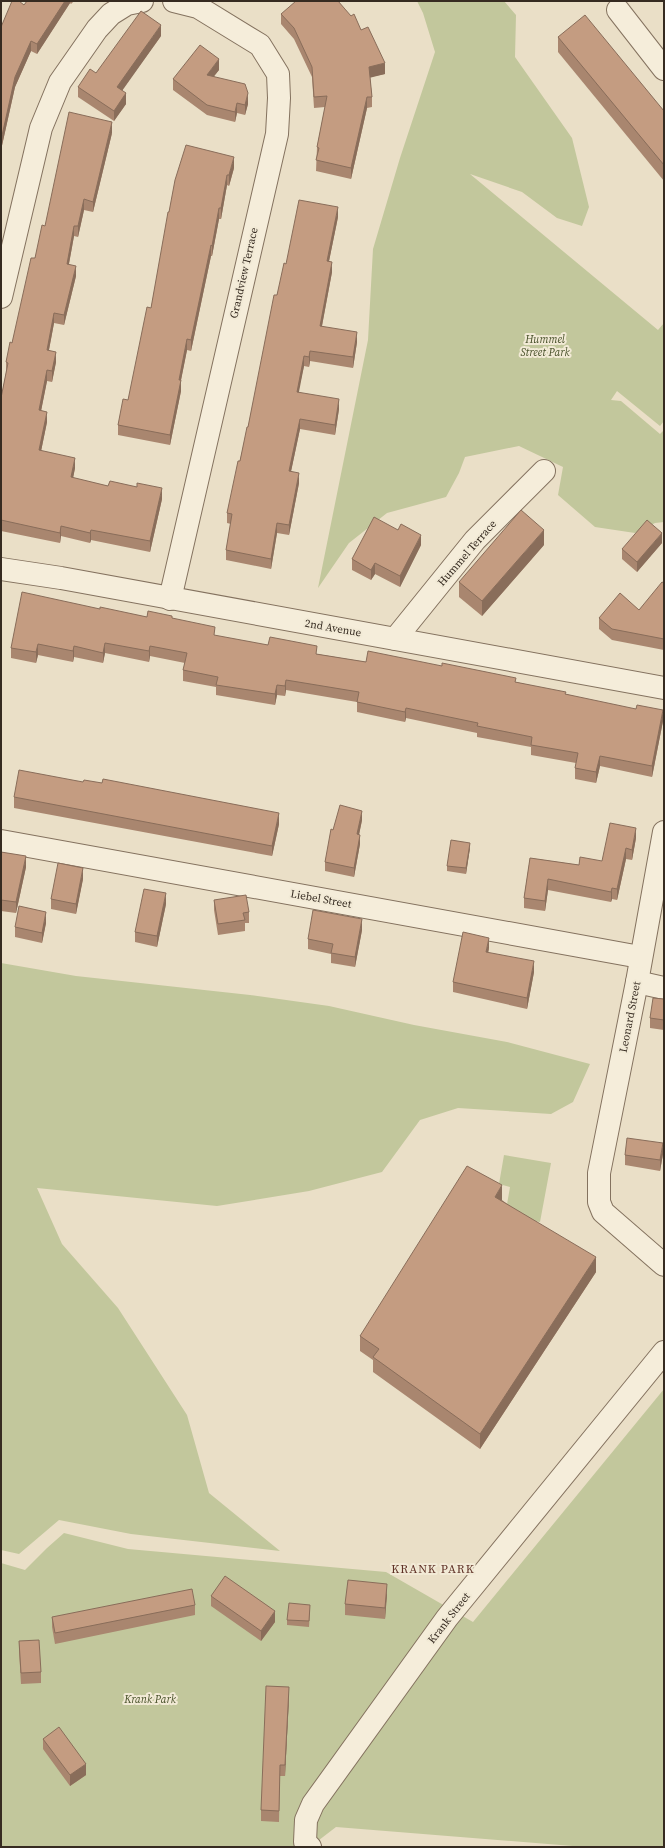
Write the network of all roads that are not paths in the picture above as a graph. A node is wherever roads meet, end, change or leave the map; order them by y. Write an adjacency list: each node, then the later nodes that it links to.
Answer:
1 (142, 1): 5 (street)
2 (174, 1): 8 (street, Grandview Terrace)
3 (618, 10): 4 (street)
4 (664, 69)
5 (1, 297)
6 (544, 471): 9 (street, Hummel Terrace)
7 (1, 569): 8 (street, 2nd Avenue)
8 (170, 599): 9 (street, 2nd Avenue)
9 (395, 639): 10 (street, 2nd Avenue)
10 (664, 688)
11 (664, 832): 13 (street, Leonard Street)
12 (1, 841): 13 (street, Liebel Street)
13 (640, 957): 14 (street, Leonard Street)
14 (637, 982): 15 (street); 16 (street, Leonard Street)
15 (664, 988)
16 (664, 1266)
17 (664, 1352): 18 (street, Krank Street)
18 (308, 1844)

